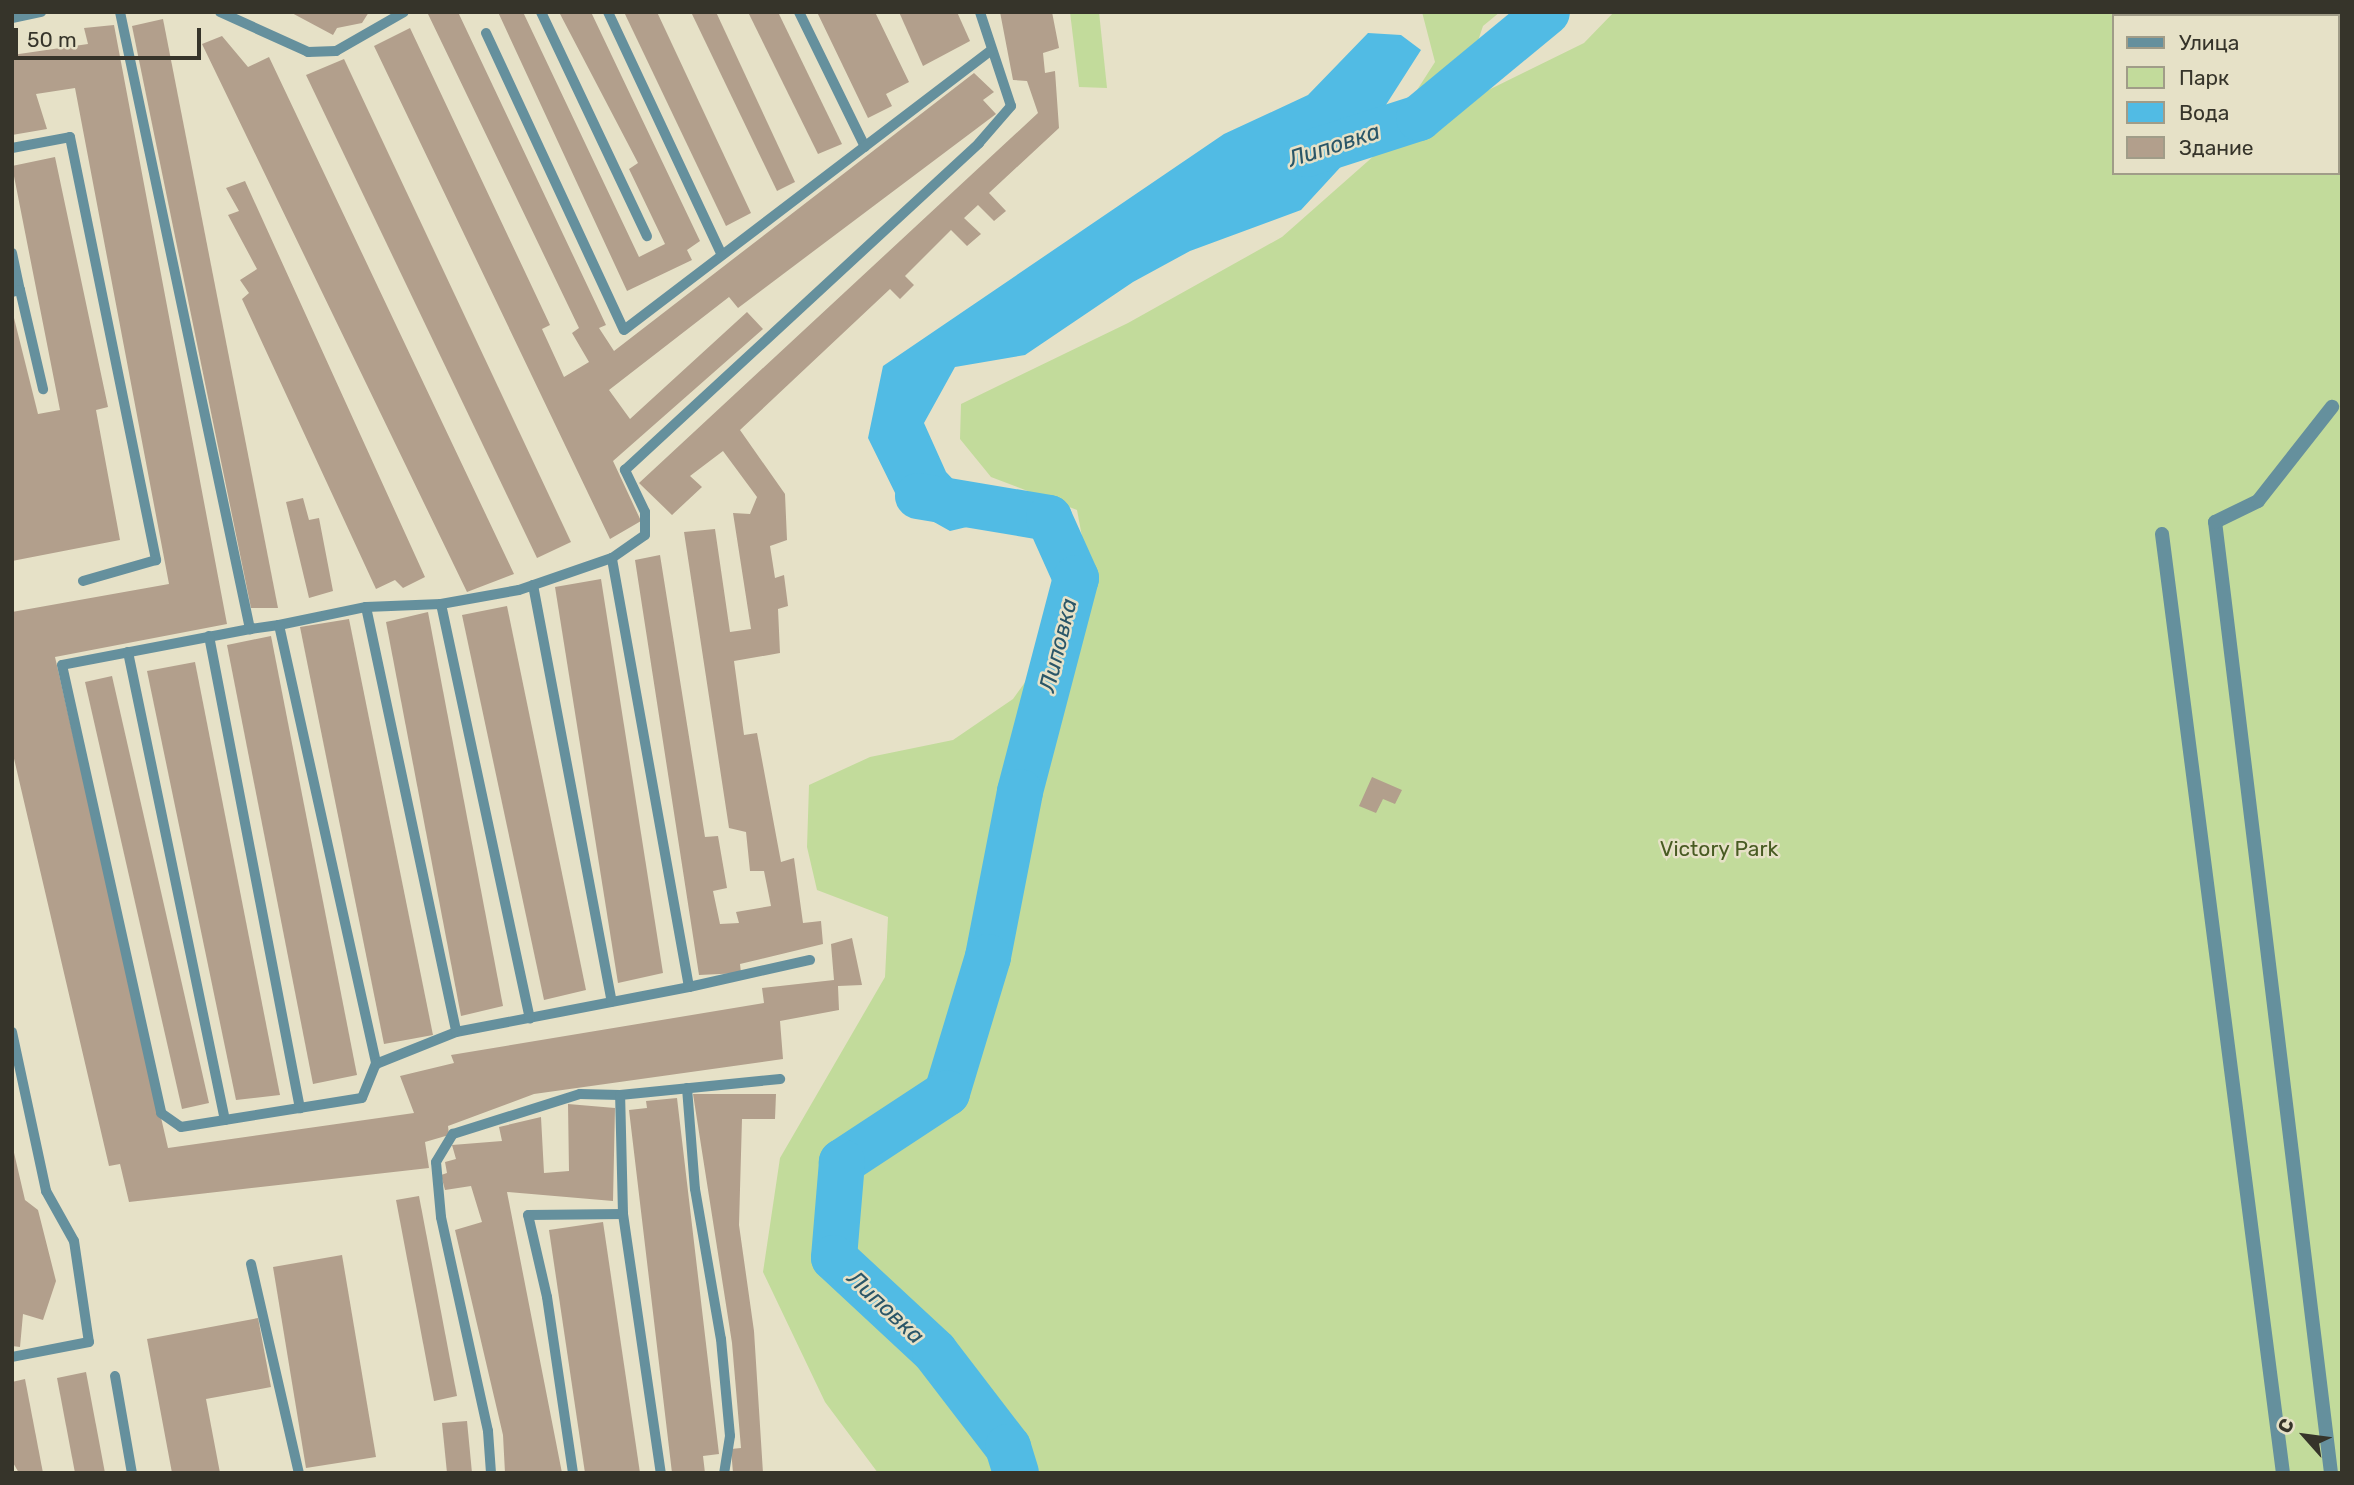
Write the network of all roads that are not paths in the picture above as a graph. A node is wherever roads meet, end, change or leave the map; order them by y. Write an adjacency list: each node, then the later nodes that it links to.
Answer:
1 (41, 12): 9 (lane)
2 (120, 12): 27 (lane)
3 (220, 12): 4 (lane)
4 (404, 12)
5 (541, 12): 14 (lane)
6 (608, 12): 16 (lane)
7 (799, 12): 12 (lane)
8 (980, 12): 11 (lane)
9 (12, 18)
10 (486, 33): 16 (lane)
11 (992, 50): 12 (lane); 21 (lane)
12 (865, 146): 16 (lane)
13 (12, 148): 22 (lane)
14 (647, 236)
15 (12, 253): 17 (lane)
16 (722, 255)
17 (16, 291): 18 (lane)
18 (43, 389)
19 (2332, 407): 53 (street)
20 (2162, 534): 52 (street)
21 (612, 558): 23 (lane); 31 (lane)
22 (83, 581)
23 (533, 585): 24 (lane); 32 (lane)
24 (441, 604): 25 (lane); 33 (lane)
25 (366, 607): 26 (lane); 35 (lane)
26 (279, 625): 27 (lane); 36 (lane)
27 (250, 629): 28 (lane)
28 (209, 636): 29 (lane); 40 (lane)
29 (128, 652): 41 (lane); 41 (lane)
30 (810, 960): 31 (lane)
31 (689, 987): 32 (lane)
32 (612, 1002): 33 (lane)
33 (530, 1019): 35 (lane)
34 (12, 1032): 44 (lane)
35 (456, 1032): 36 (lane)
36 (376, 1064): 40 (lane)
37 (780, 1079): 38 (lane)
38 (687, 1088): 39 (lane); 51 (lane)
39 (621, 1096): 42 (lane); 48 (lane)
40 (300, 1108): 41 (lane)
41 (225, 1120)
42 (623, 1214): 49 (lane); 50 (lane)
43 (251, 1264): 47 (lane)
44 (12, 1357)
45 (115, 1376): 46 (lane)
46 (131, 1473)
47 (299, 1473)
48 (491, 1473)
49 (573, 1473)
50 (662, 1473)
51 (724, 1473)
52 (2283, 1473)
53 (2331, 1473)

